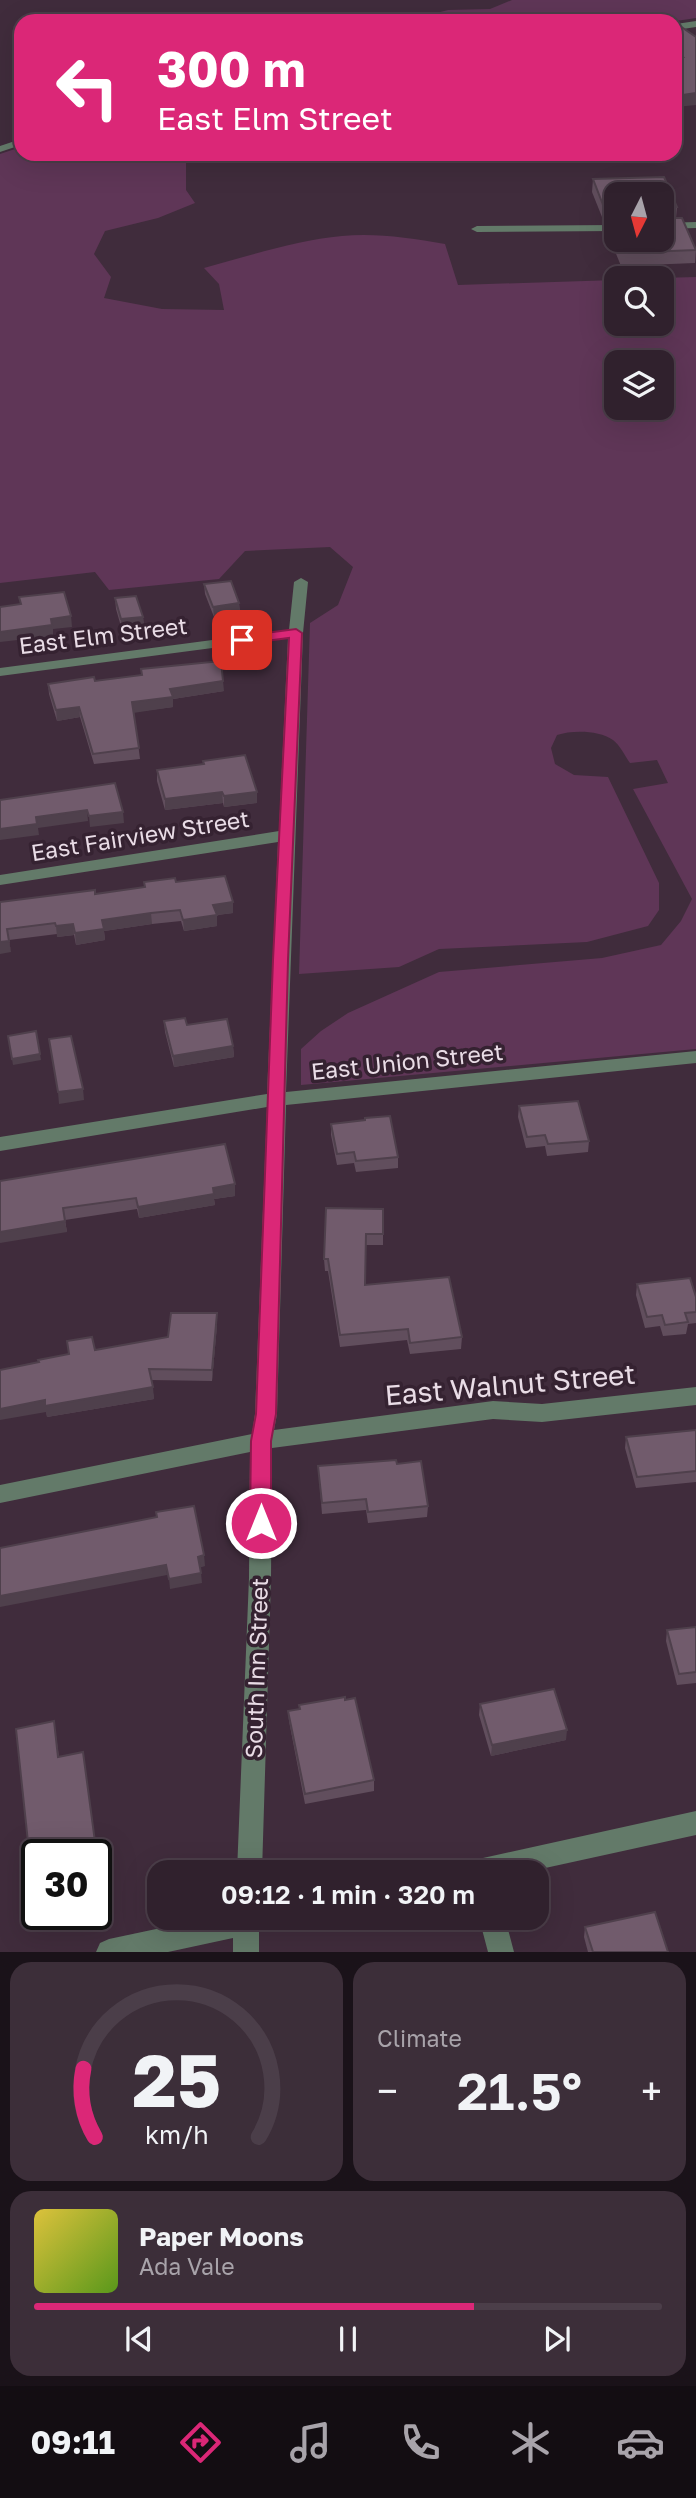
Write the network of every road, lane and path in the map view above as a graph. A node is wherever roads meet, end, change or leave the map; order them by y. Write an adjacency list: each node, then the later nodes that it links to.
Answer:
1 (696, 225): 2 (street)
2 (674, 226)
3 (604, 228): 4 (street)
4 (477, 229)
5 (301, 582): 6 (street, South Inn Street)
6 (296, 633): 7 (street, East Elm Street); 8 (street, South Inn Street)
7 (0, 672)
8 (288, 835): 9 (street, East Fairview Street); 11 (street, South Inn Street)
9 (0, 880)
10 (696, 1057): 11 (street, East Union Street)
11 (277, 1099): 12 (street, East Union Street); 14 (street, South Inn Street)
12 (0, 1144)
13 (696, 1396): 14 (street, East Walnut Street)
14 (261, 1441): 15 (street, East Walnut Street); 17 (street, South Inn Street)
15 (0, 1494)
16 (696, 1823): 18 (street)
17 (249, 1860)
18 (531, 1860)
19 (206, 1930): 22 (street)
20 (251, 1930): 23 (street)
21 (495, 1930): 24 (street)
22 (109, 1952)
23 (246, 1952)
24 (501, 1952)

